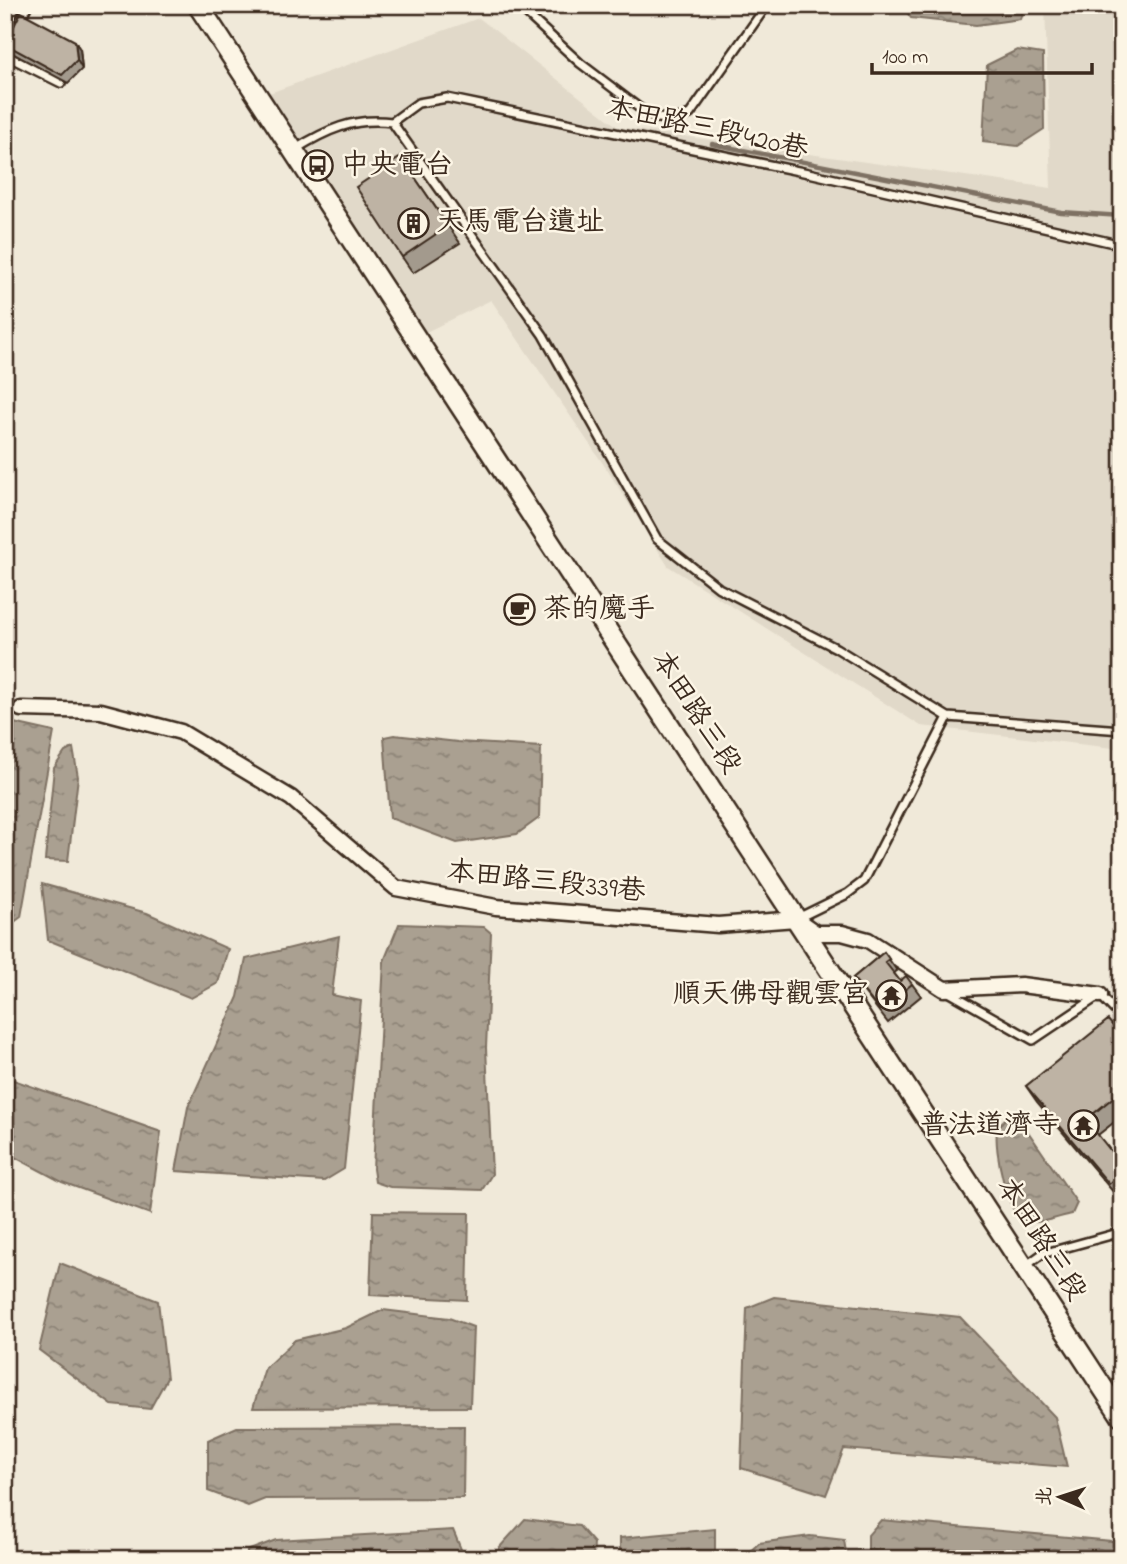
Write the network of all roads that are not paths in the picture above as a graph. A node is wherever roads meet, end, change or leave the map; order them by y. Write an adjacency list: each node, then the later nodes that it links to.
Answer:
1 (28, 5): 5 (lane)
2 (198, 5): 9 (street, 本田路三段)
3 (517, 5): 4 (lane)
4 (767, 5)
5 (16, 28)
6 (5, 55): 7 (lane)
7 (61, 83)
8 (392, 122): 9 (lane); 10 (lane, 本田路三段420巷); 12 (lane)
9 (293, 150): 14 (street, 本田路三段)
10 (1122, 245)
11 (21, 709): 14 (street, 本田路三段339巷)
12 (948, 717): 13 (lane); 14 (lane)
13 (1122, 730)
14 (796, 919): 15 (street, 本田路三段339巷); 19 (street, 本田路三段)
15 (944, 989): 16 (street); 16 (lane)
16 (1100, 995): 17 (lane)
17 (1122, 1018)
18 (1122, 1232): 19 (lane)
19 (1023, 1267): 20 (street, 本田路三段)
20 (1122, 1417)

